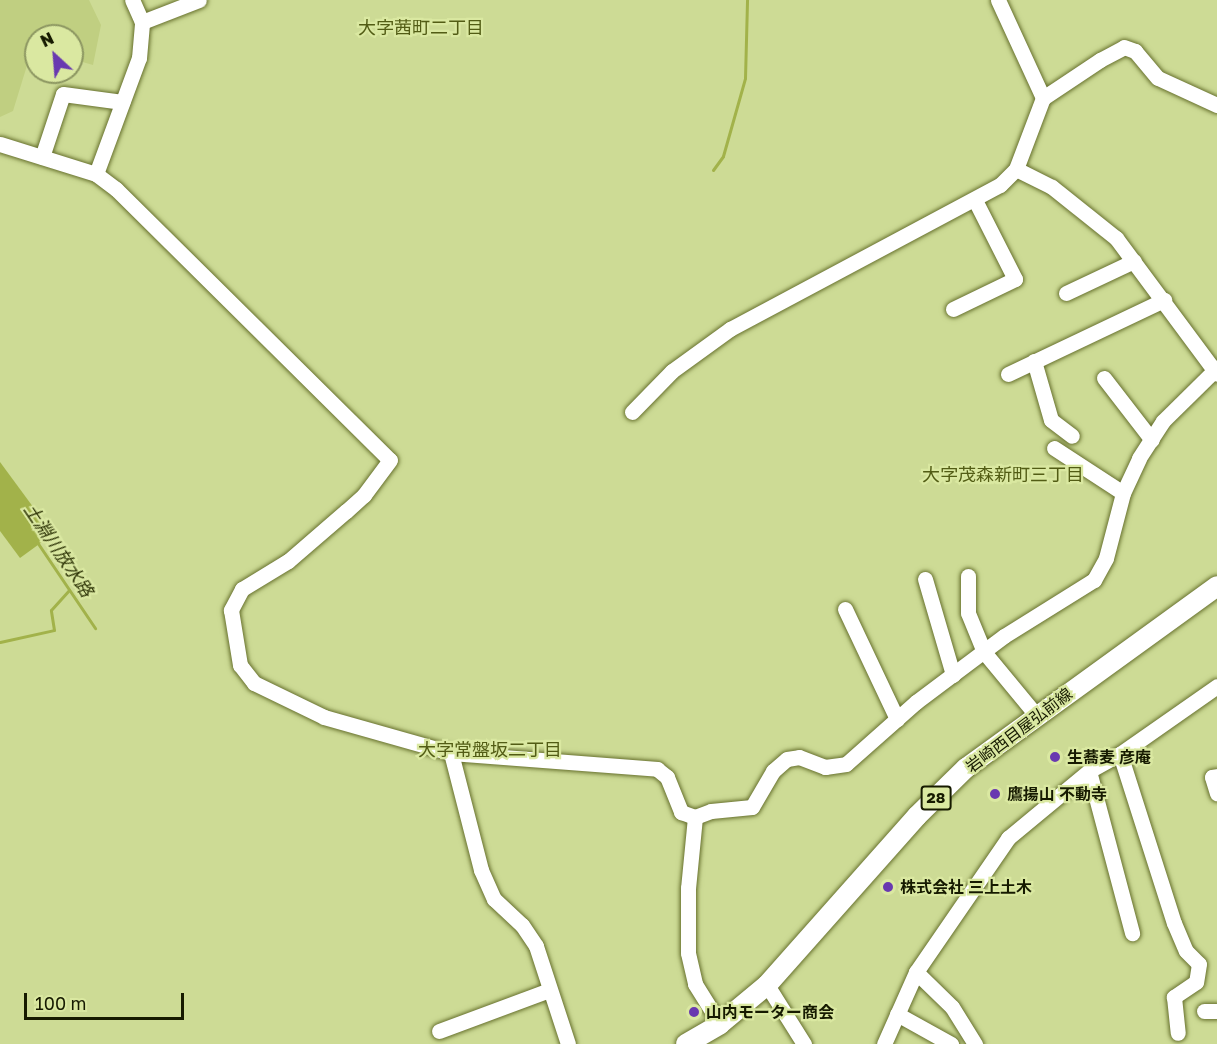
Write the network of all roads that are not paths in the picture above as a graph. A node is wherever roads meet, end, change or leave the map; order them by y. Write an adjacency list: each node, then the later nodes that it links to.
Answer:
1 (132, 0): 4 (street)
2 (199, 0): 4 (street)
3 (998, 0): 5 (street)
4 (142, 22): 6 (street)
5 (1043, 98): 7 (street); 10 (street)
6 (122, 102): 9 (street); 11 (street)
7 (1217, 105)
8 (0, 144): 9 (street)
9 (42, 157): 11 (street)
10 (1016, 169): 12 (street); 13 (street)
11 (96, 174): 35 (street)
12 (975, 200): 16 (street); 21 (street)
13 (1134, 261): 14 (street); 15 (street)
14 (1066, 293)
15 (1164, 300): 17 (street); 18 (street)
16 (953, 309)
17 (1034, 361): 19 (street); 22 (street)
18 (1216, 371): 23 (street)
19 (1008, 374)
20 (1104, 378): 23 (street)
21 (632, 412)
22 (1072, 436)
23 (1152, 440): 25 (street)
24 (1054, 448): 25 (street)
25 (1123, 493): 30 (street)
26 (968, 576): 30 (street)
27 (925, 579): 31 (street)
28 (1217, 586): 33 (main road, 岩崎西目屋弘前線 / 28)
29 (845, 609): 34 (street)
30 (984, 652): 31 (street); 33 (street)
31 (953, 675): 34 (street)
32 (1217, 686): 36 (street)
33 (1037, 716): 43 (main road, 岩崎西目屋弘前線 / 28)
34 (897, 719): 40 (street)
35 (451, 753): 40 (street); 44 (street)
36 (1120, 754): 37 (street); 48 (street)
37 (1089, 771): 41 (street); 42 (street)
38 (1217, 776): 39 (street)
39 (1217, 793)
40 (695, 817): 46 (street)
41 (1132, 933)
42 (916, 972): 45 (street); 54 (street)
43 (766, 985): 46 (main road, 岩崎西目屋弘前線 / 28); 51 (street)
44 (549, 990): 47 (street); 49 (street)
45 (897, 1014): 52 (street); 53 (street)
46 (720, 1024): 50 (main road, 岩崎西目屋弘前線 / 28)
47 (439, 1031)
48 (1178, 1033)
49 (568, 1044)
50 (686, 1044)
51 (804, 1044)
52 (884, 1044)
53 (951, 1044)
54 (975, 1044)

